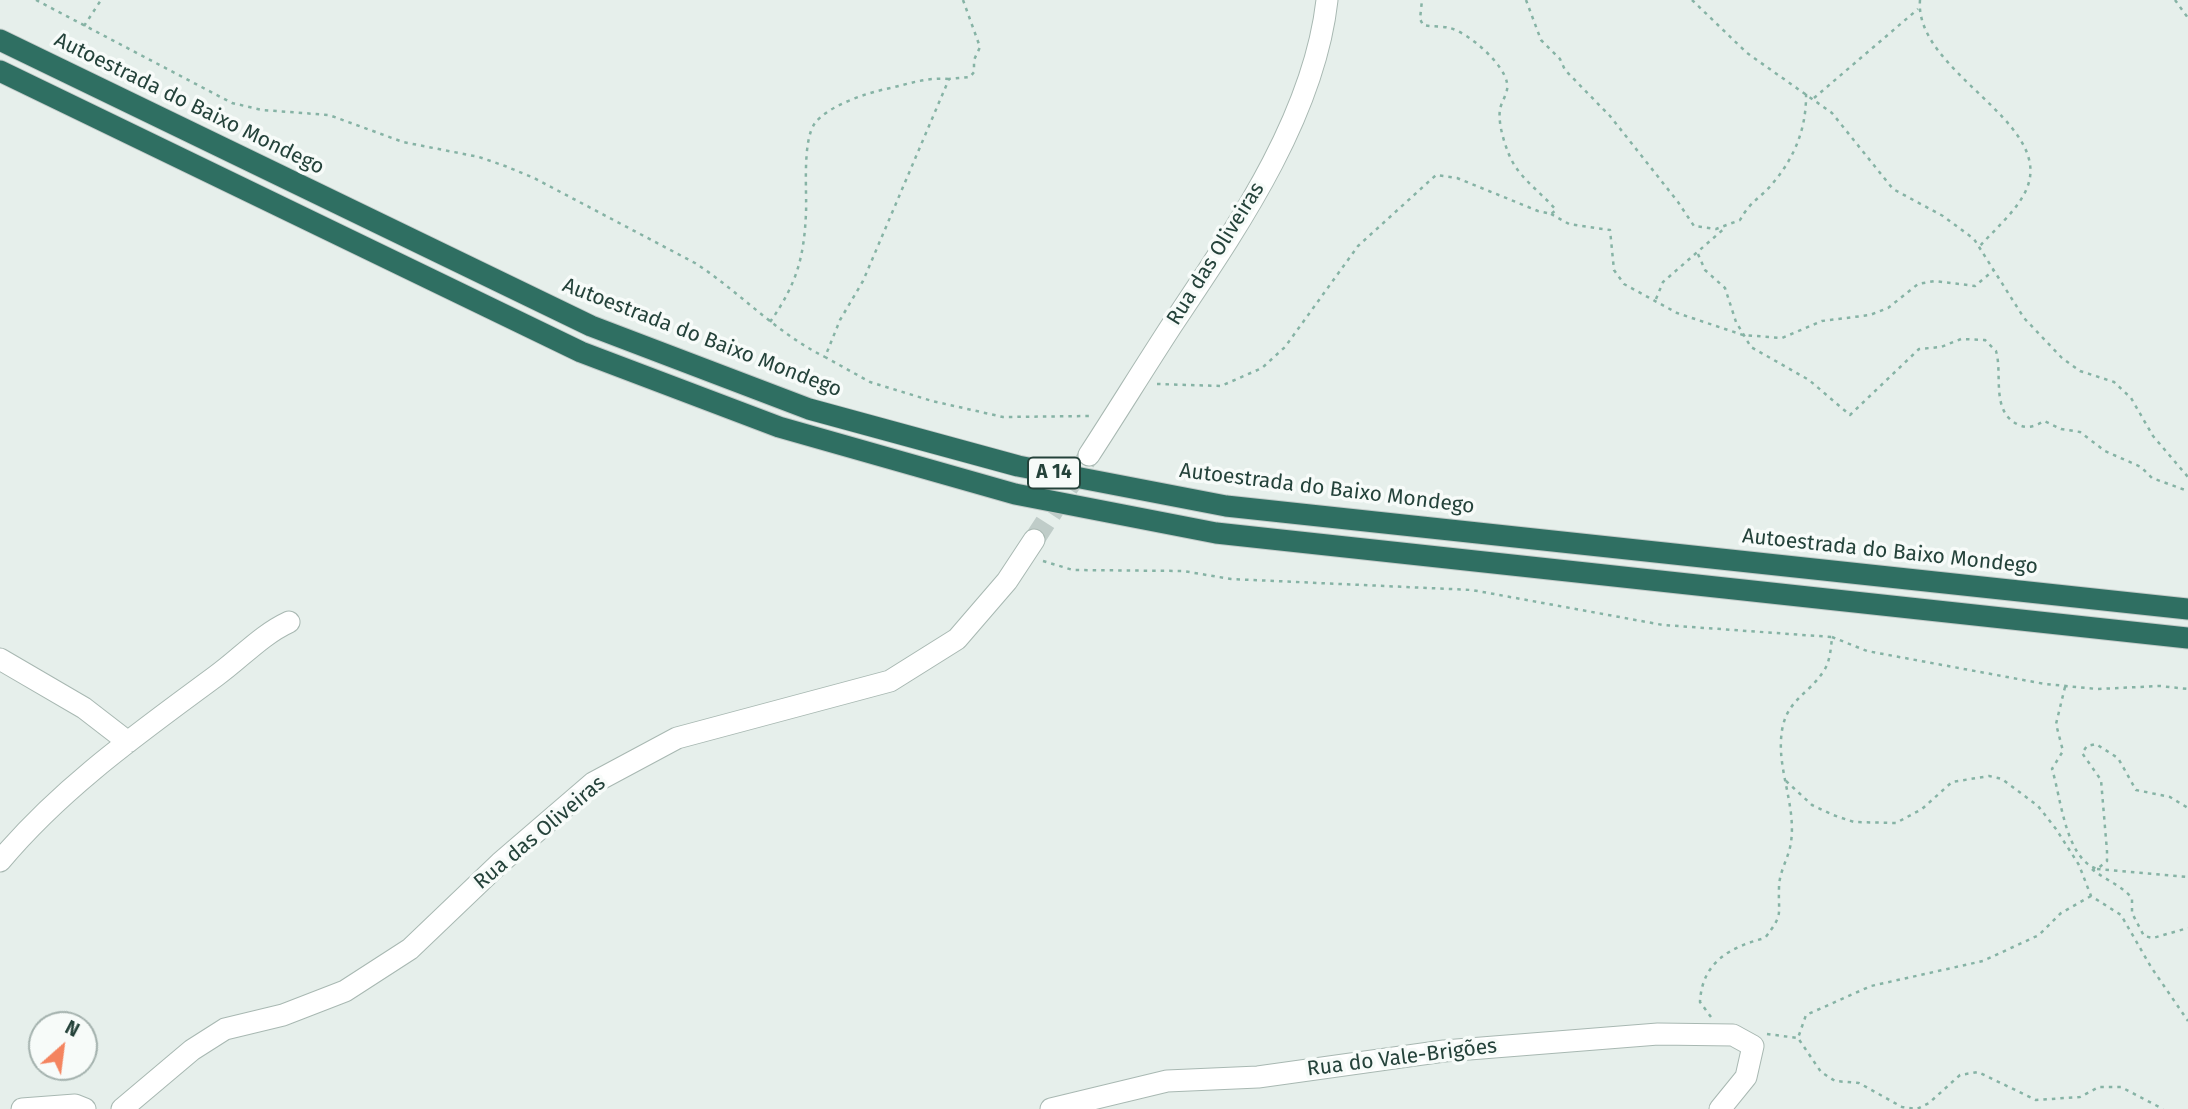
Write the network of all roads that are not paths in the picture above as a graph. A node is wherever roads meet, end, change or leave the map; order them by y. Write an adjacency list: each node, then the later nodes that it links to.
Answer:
1 (1327, 0): 4 (street, Rua das Oliveiras)
2 (0, 40): 6 (highway, Autoestrada do Baixo Mondego / A 14)
3 (0, 71): 8 (highway, A 14)
4 (1089, 456)
5 (1030, 546): 14 (street, Rua das Oliveiras)
6 (2188, 609)
7 (289, 622): 10 (street)
8 (2188, 638)
9 (0, 659): 10 (street)
10 (128, 742): 11 (street)
11 (0, 861)
12 (22, 1109): 13 (street)
13 (85, 1109)
14 (122, 1109)
15 (1051, 1109): 16 (street, Rua do Vale-Brigões)
16 (1720, 1109)

